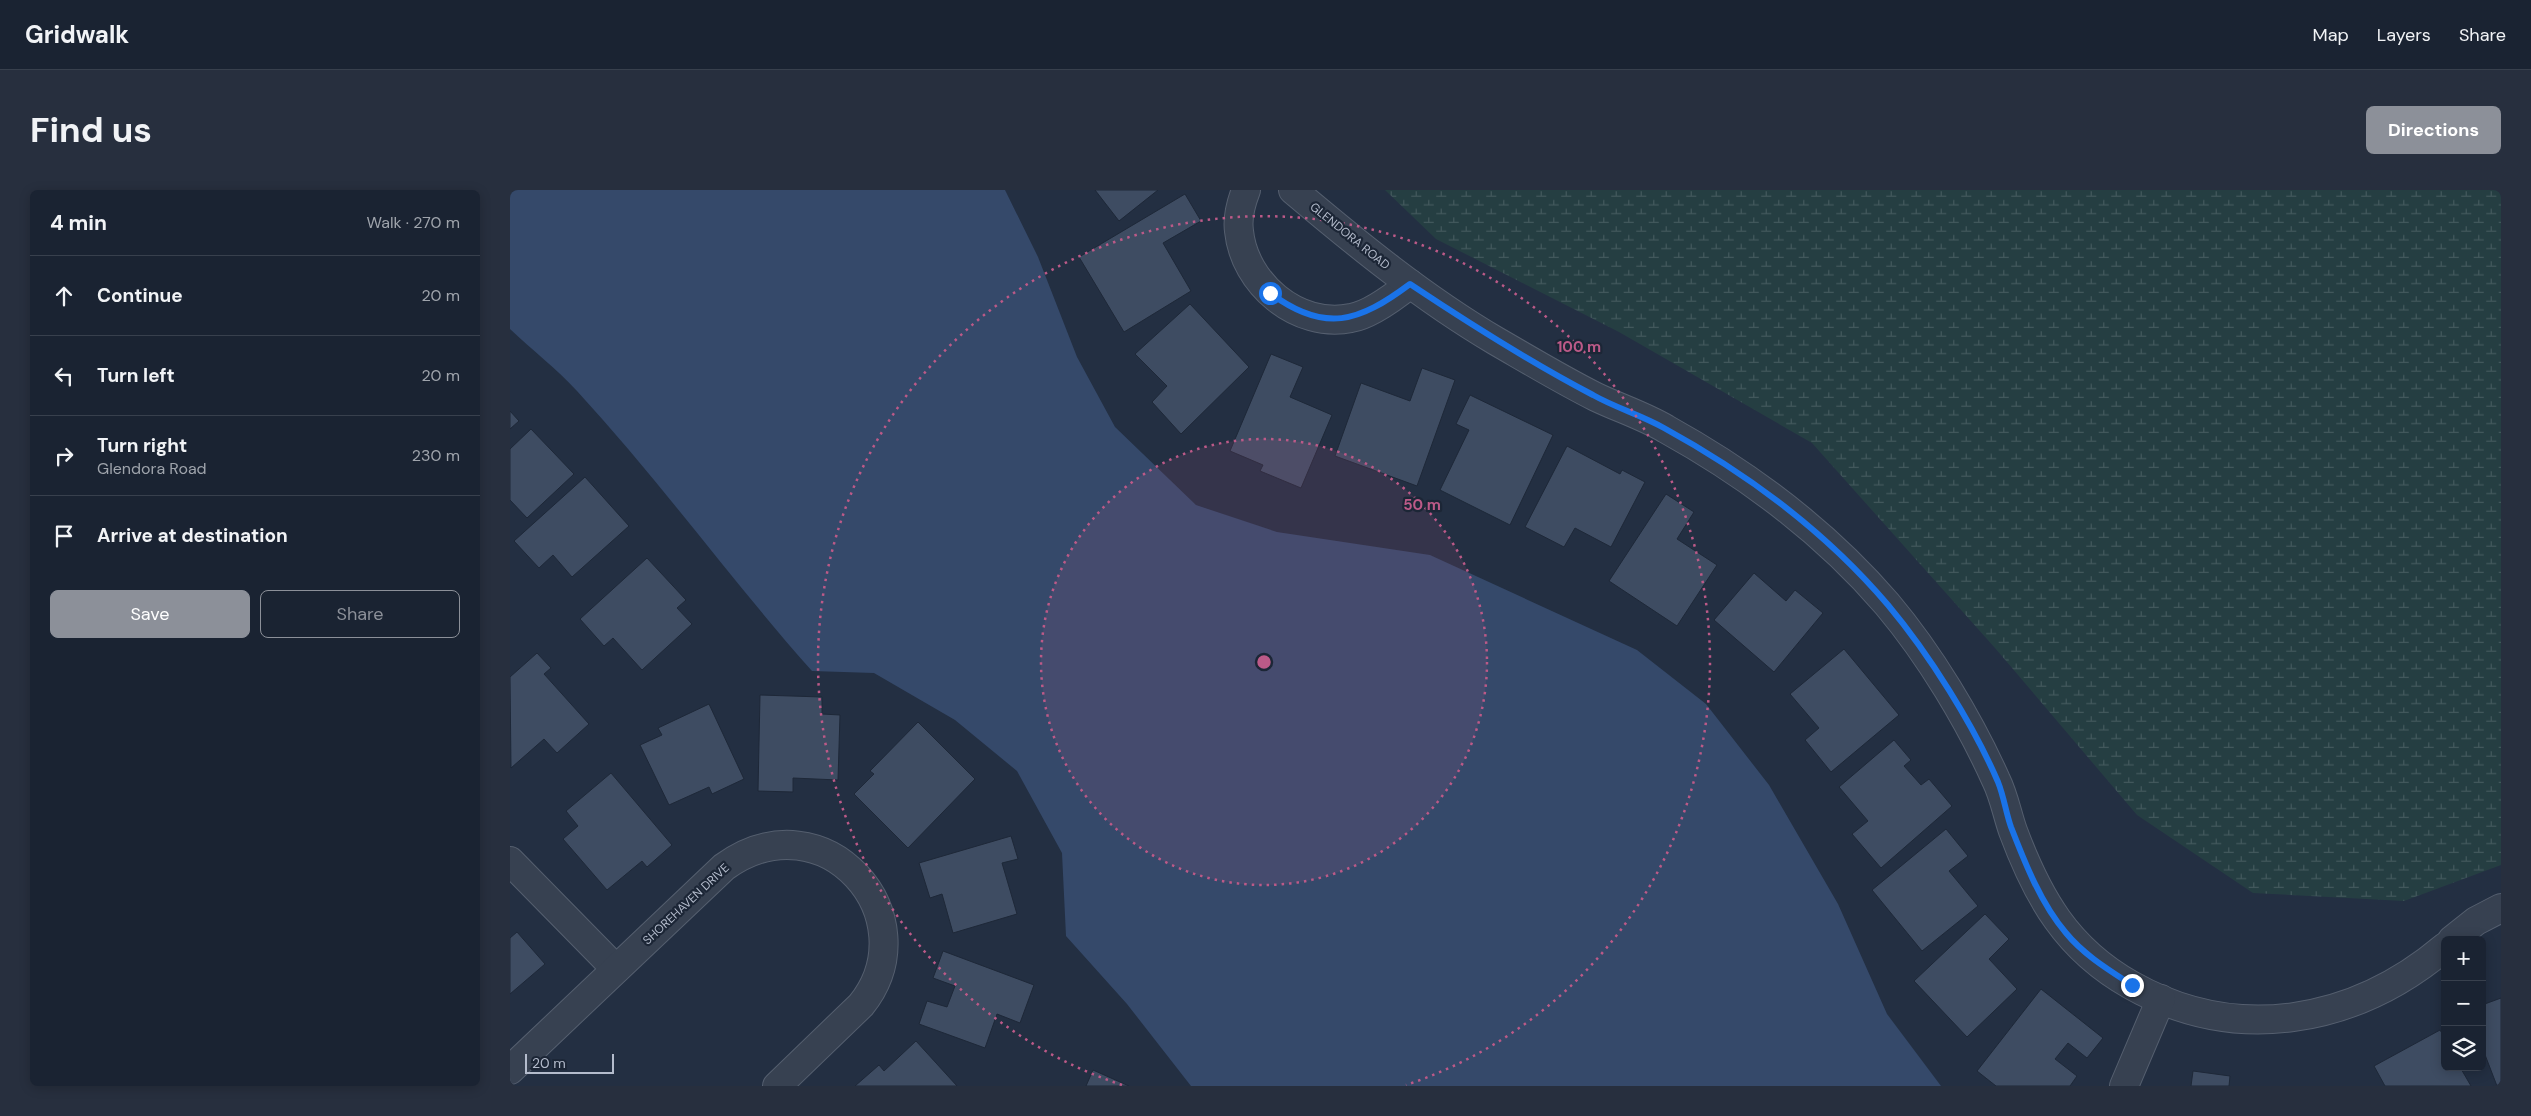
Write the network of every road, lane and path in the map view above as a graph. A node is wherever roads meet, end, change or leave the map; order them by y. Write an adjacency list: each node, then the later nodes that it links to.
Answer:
1 (1246, 190): 3 (street)
2 (1293, 190): 3 (street, GLENDORA ROAD)
3 (1410, 284): 9 (street, GLENDORA ROAD)
4 (510, 861): 8 (street)
5 (2501, 908): 6 (street)
6 (2457, 936)
7 (2441, 950): 9 (street, GLENDORA ROAD)
8 (616, 969): 10 (street, SHOREHAVEN DRIVE); 11 (street, SHOREHAVEN DRIVE)
9 (2161, 999): 12 (street)
10 (510, 1070)
11 (779, 1085)
12 (2124, 1086)

